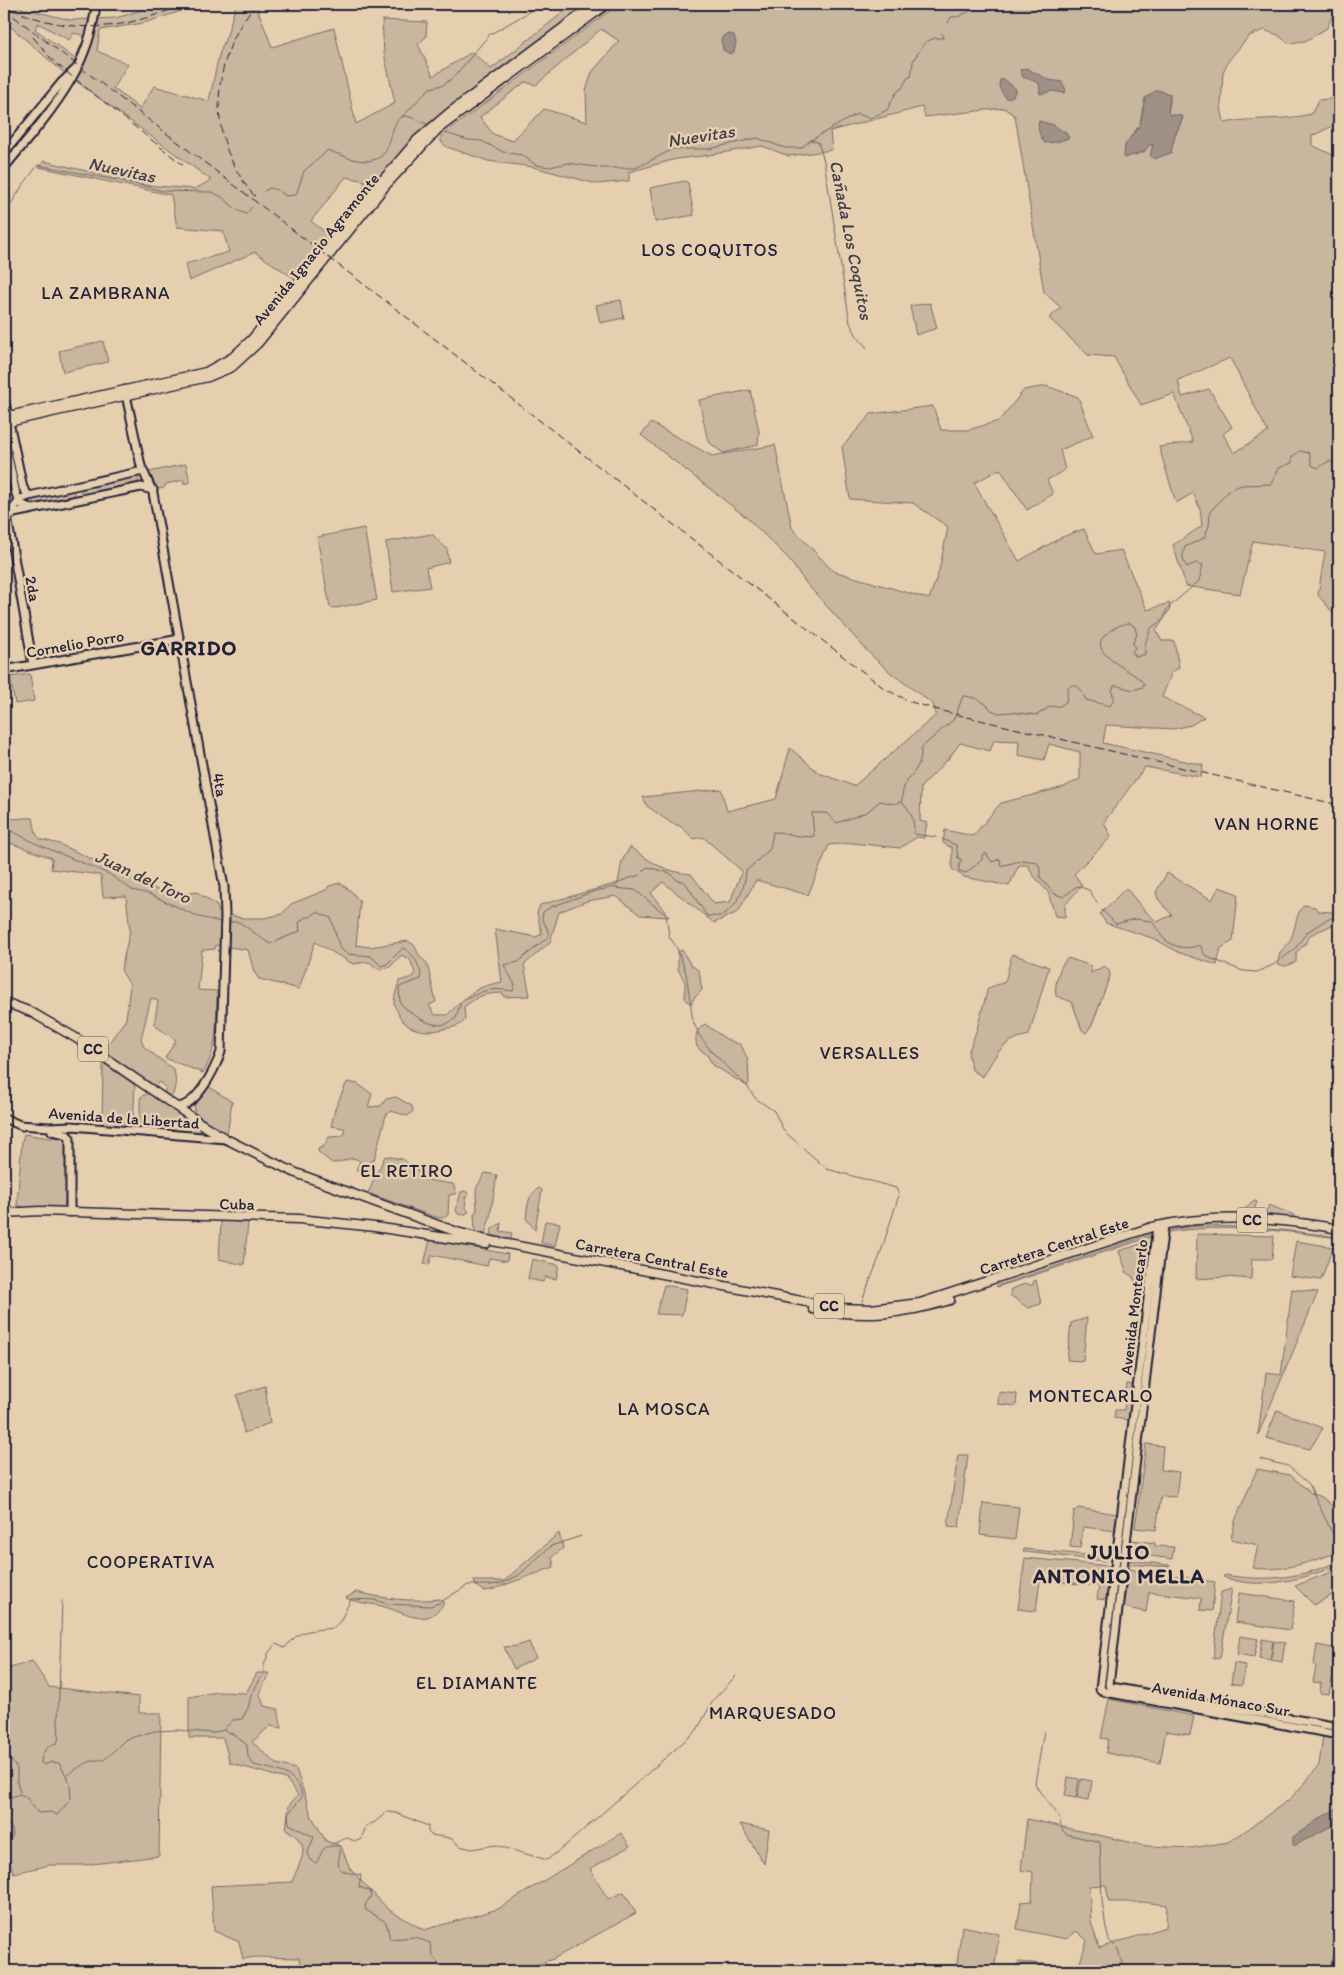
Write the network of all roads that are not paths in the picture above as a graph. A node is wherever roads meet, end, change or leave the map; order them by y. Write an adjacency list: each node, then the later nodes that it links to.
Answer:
1 (96, 4): 4 (main road)
2 (595, 4): 7 (main road, Avenida Ignacio Agramonte)
3 (606, 4): 7 (main road, Avenida Ignacio Agramonte)
4 (65, 85): 5 (main road); 6 (main road)
5 (4, 153)
6 (4, 168)
7 (125, 393): 9 (main road, Avenida Ignacio Agramonte); 11 (main road, 4ta)
8 (4, 399): 9 (main road)
9 (6, 420): 15 (main road)
10 (4, 438): 16 (main road)
11 (143, 471): 12 (main road, 4ta); 15 (main road)
12 (147, 478): 13 (main road); 14 (main road, 4ta)
13 (141, 487): 14 (main road); 17 (main road)
14 (152, 490): 19 (main road, 4ta)
15 (28, 496): 16 (main road)
16 (16, 501): 17 (main road); 18 (main road)
17 (32, 510): 18 (main road)
18 (7, 517): 20 (main road, 2da)
19 (180, 639): 20 (main road, Cornelio Porro); 23 (main road, 4ta)
20 (34, 665): 21 (main road, Cornelio Porro)
21 (4, 670)
22 (4, 1002): 24 (main road, Carretera Central Este / CC)
23 (192, 1101): 24 (main road); 26 (main road)
24 (177, 1108): 26 (main road, Carretera Central Este / CC)
25 (4, 1118): 27 (main road, Avenida de la Libertad)
26 (195, 1119): 28 (main road, Carretera Central Este / CC)
27 (49, 1129): 28 (main road, Avenida de la Libertad); 30 (main road, Avenida de la Libertad)
28 (226, 1139): 32 (main road, Carretera Central Este / CC)
29 (4, 1212): 30 (main road, Cuba / CC)
30 (70, 1212): 36 (main road, Cuba / CC)
31 (1161, 1227): 33 (main road, Carretera Central Este / CC); 34 (main road, Carretera Central Este / CC); 35 (main road, Carretera Central Este / CC); 37 (main road, Carretera Central Este / CC); 38 (main road, Avenida Montecarlo); 39 (main road, Avenida Montecarlo)
32 (448, 1228): 35 (main road, Carretera Central Este / CC); 36 (main road)
33 (1339, 1229)
34 (1339, 1234)
35 (456, 1236): 36 (main road, Cuba / CC); 37 (main road, Cuba / CC)
36 (446, 1238)
37 (468, 1242)
38 (1109, 1685): 40 (main road, Avenida Mónaco Sur)
39 (1100, 1689): 41 (main road, Avenida Mónaco Sur)
40 (1339, 1727)
41 (1339, 1735)

